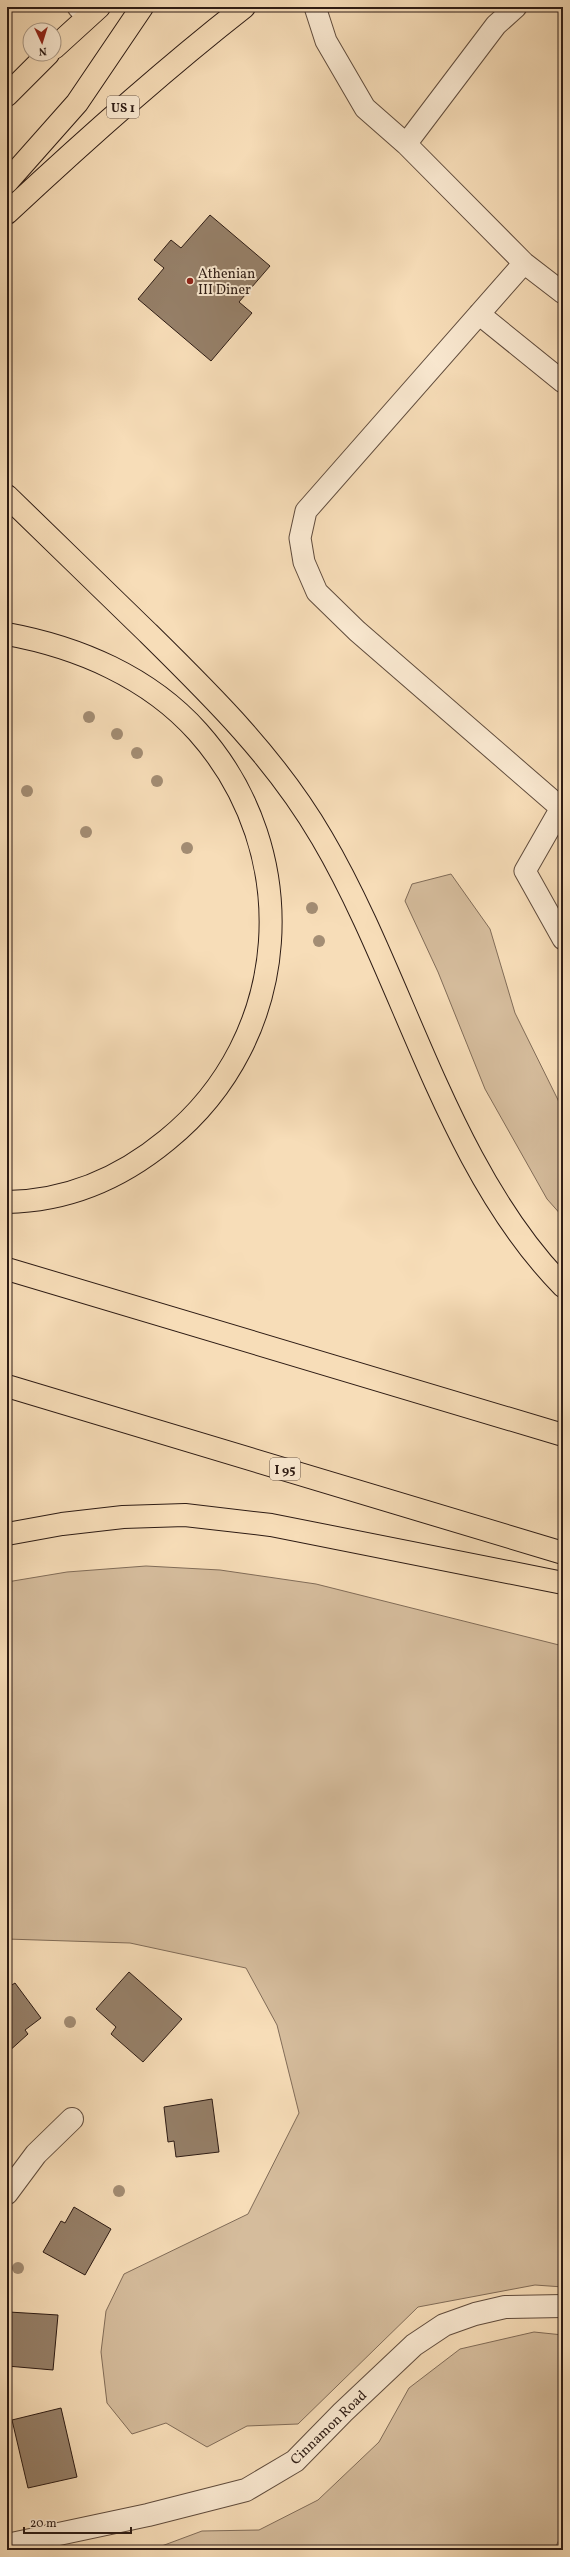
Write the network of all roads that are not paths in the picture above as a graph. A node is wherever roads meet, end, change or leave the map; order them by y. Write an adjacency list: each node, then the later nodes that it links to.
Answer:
1 (142, 7): 10 (main road)
2 (244, 7): 11 (main road, US 1)
3 (315, 7): 9 (lane)
4 (516, 7): 9 (lane)
5 (89, 10): 6 (main road)
6 (62, 39)
7 (40, 62): 8 (main road)
8 (7, 95)
9 (406, 144): 12 (lane)
10 (7, 182)
11 (7, 213)
12 (524, 263): 13 (lane); 14 (lane)
13 (563, 293)
14 (479, 314): 15 (lane); 18 (lane)
15 (563, 382)
16 (7, 496): 22 (main road)
17 (7, 634): 20 (main road)
18 (562, 808): 19 (lane)
19 (563, 939)
20 (7, 1202)
21 (7, 1269): 24 (main road)
22 (563, 1286)
23 (7, 1386): 26 (main road, I 95)
24 (563, 1435)
25 (7, 1534): 27 (main road)
26 (563, 1552)
27 (563, 1583)
28 (72, 2119): 29 (street)
29 (7, 2193)
30 (563, 2306): 31 (street, Cinnamon Road)
31 (7, 2545)

